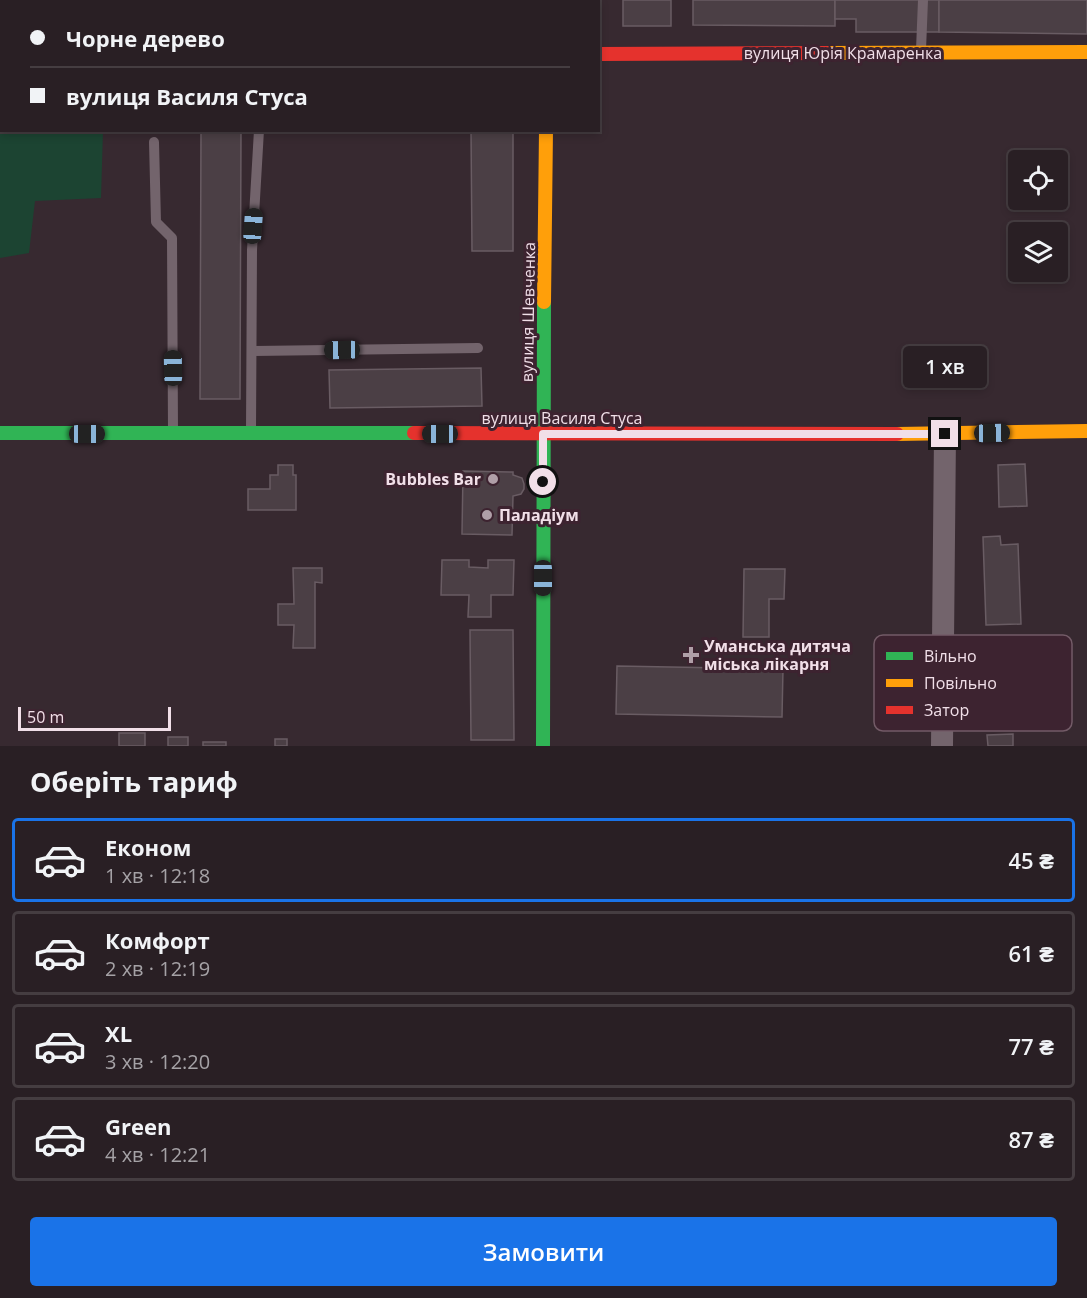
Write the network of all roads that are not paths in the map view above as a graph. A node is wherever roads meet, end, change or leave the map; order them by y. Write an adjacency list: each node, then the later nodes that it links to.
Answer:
1 (923, 0): 3 (lane)
2 (1087, 52): 3 (street, вулиця Юрія Крамаренка)
3 (921, 53): 4 (street, вулиця Юрія Крамаренка)
4 (600, 54)
5 (259, 132): 9 (lane)
6 (546, 132): 14 (street, вулиця Шевченка)
7 (154, 142): 12 (lane)
8 (478, 348): 9 (lane)
9 (252, 351): 13 (lane)
10 (1087, 430): 15 (street, вулиця Василя Стуса)
11 (0, 433): 12 (street, вулиця Василя Стуса)
12 (174, 434): 13 (street, вулиця Василя Стуса)
13 (251, 434): 14 (street, вулиця Василя Стуса)
14 (543, 434): 15 (street, вулиця Василя Стуса); 18 (street, вулиця Шевченка)
15 (945, 434): 16 (street)
16 (943, 635)
17 (942, 731): 19 (street)
18 (543, 746)
19 (942, 746)

